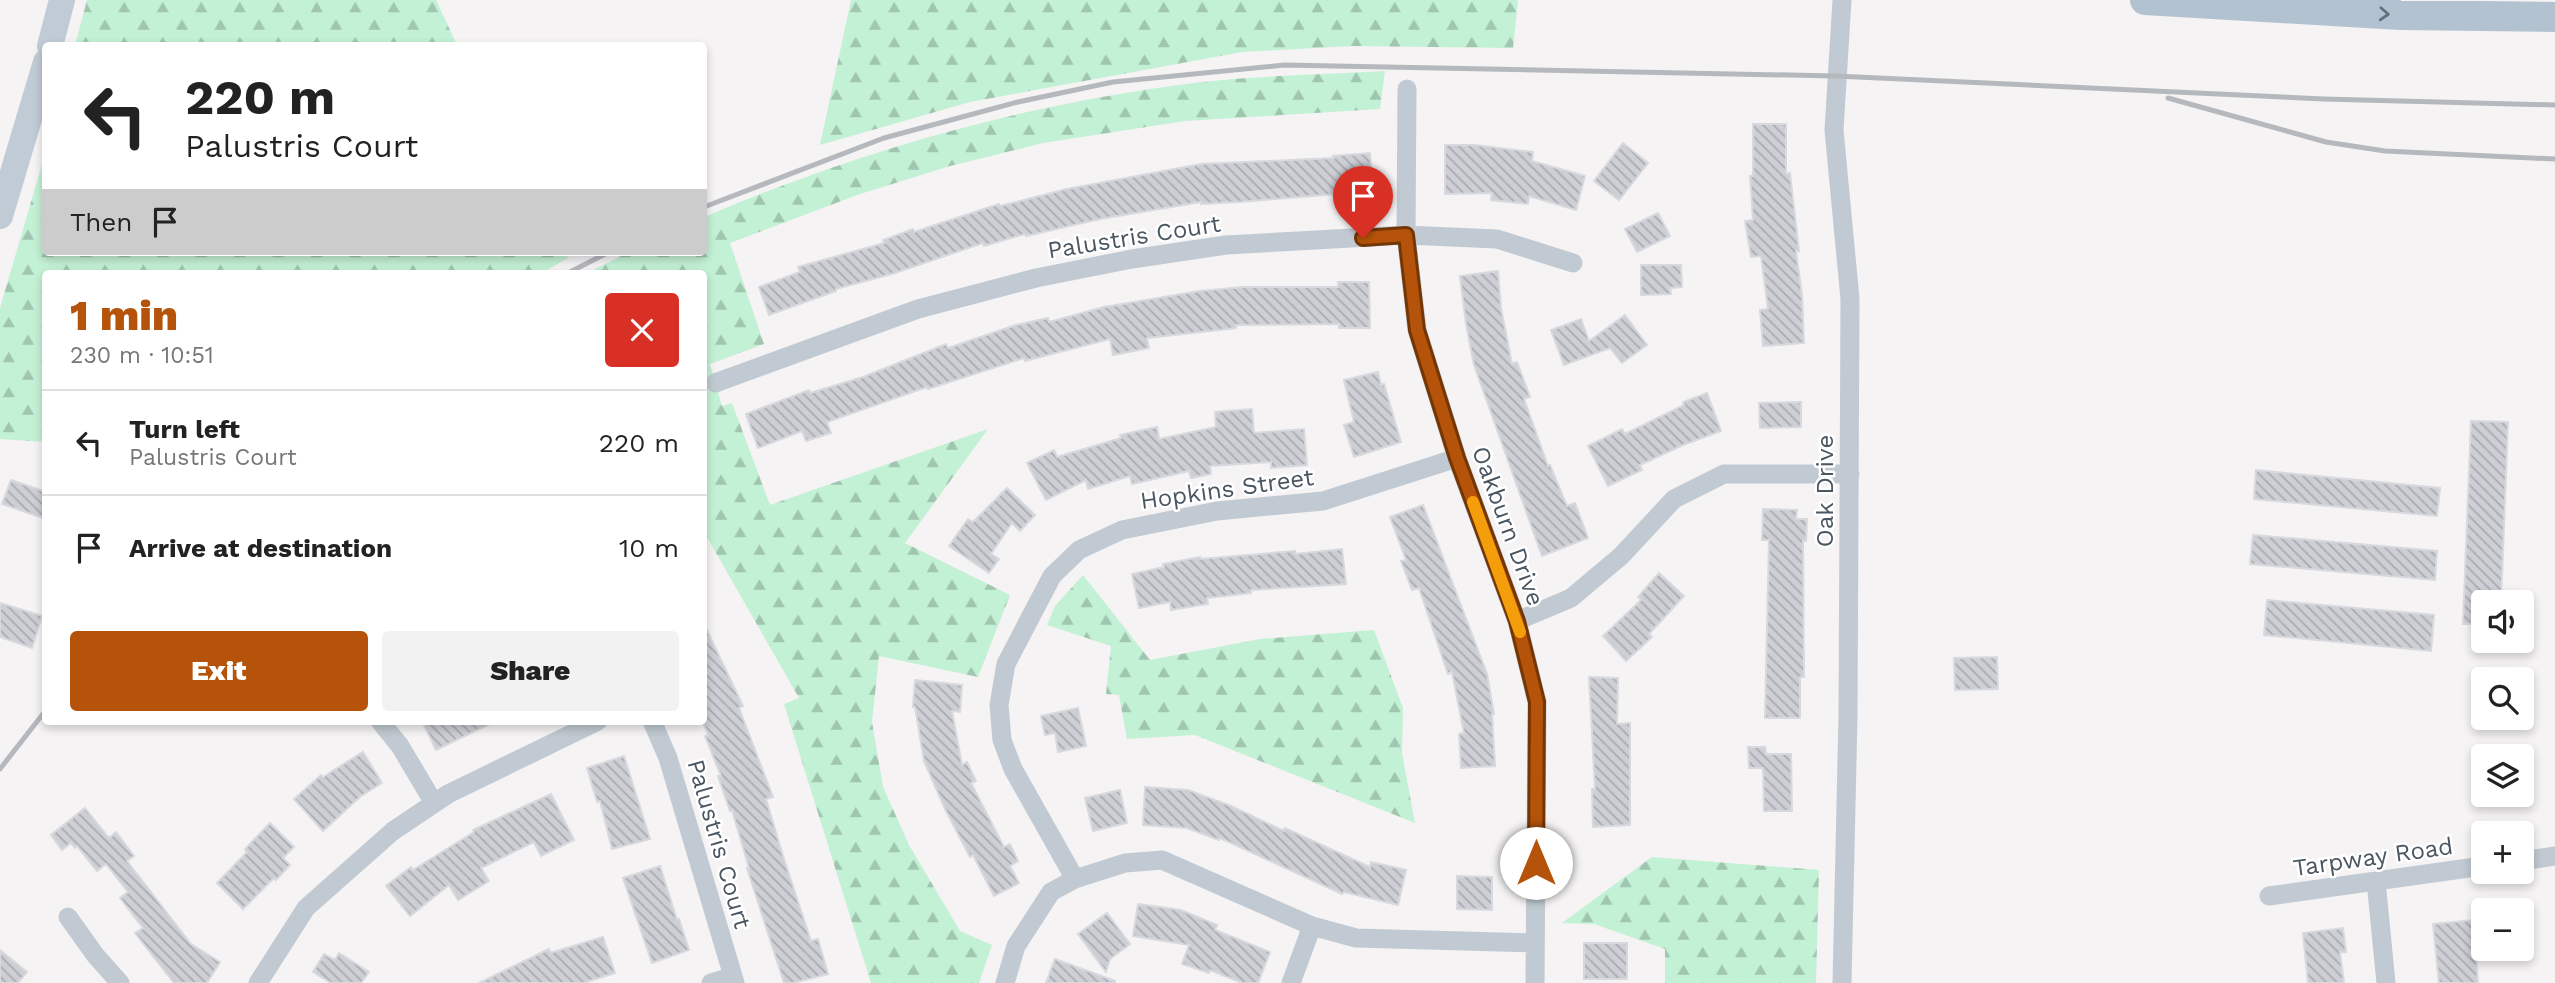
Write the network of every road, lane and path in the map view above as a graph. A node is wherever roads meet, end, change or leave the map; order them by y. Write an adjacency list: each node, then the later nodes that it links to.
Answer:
1 (62, 0): 5 (main road)
2 (1842, 0): 13 (street, Oak Drive)
3 (2145, 0): 4 (main road, one-way to 4)
4 (2555, 17)
5 (51, 42)
6 (42, 75): 8 (main road)
7 (1407, 89): 9 (street, Oakburn Drive)
8 (0, 216)
9 (1406, 235): 10 (street, Palustris Court); 11 (street, Palustris Court); 12 (street, Oakburn Drive)
10 (1573, 262)
11 (715, 383)
12 (1457, 458): 14 (street, Oakburn Drive); 22 (street, Hopkins Street)
13 (1850, 474): 14 (street); 35 (street, Oak Drive)
14 (1517, 621): 27 (street, Oakburn Drive)
15 (383, 725): 18 (street)
16 (590, 725): 18 (street)
17 (654, 725): 29 (street, Palustris Court)
18 (434, 803): 30 (street)
19 (2555, 856): 20 (street)
20 (2534, 859)
21 (2471, 868): 23 (street, Tarpway Road)
22 (1075, 879): 26 (street); 32 (street)
23 (2376, 881): 24 (street, Tarpway Road); 36 (street)
24 (2269, 896)
25 (68, 917): 28 (street)
26 (1312, 926): 27 (street); 33 (street)
27 (1535, 943): 34 (street, Oakburn Drive)
28 (110, 980)
29 (734, 980): 31 (street)
30 (258, 983)
31 (711, 983)
32 (1005, 983)
33 (1291, 983)
34 (1535, 983)
35 (1842, 983)
36 (2386, 983)

